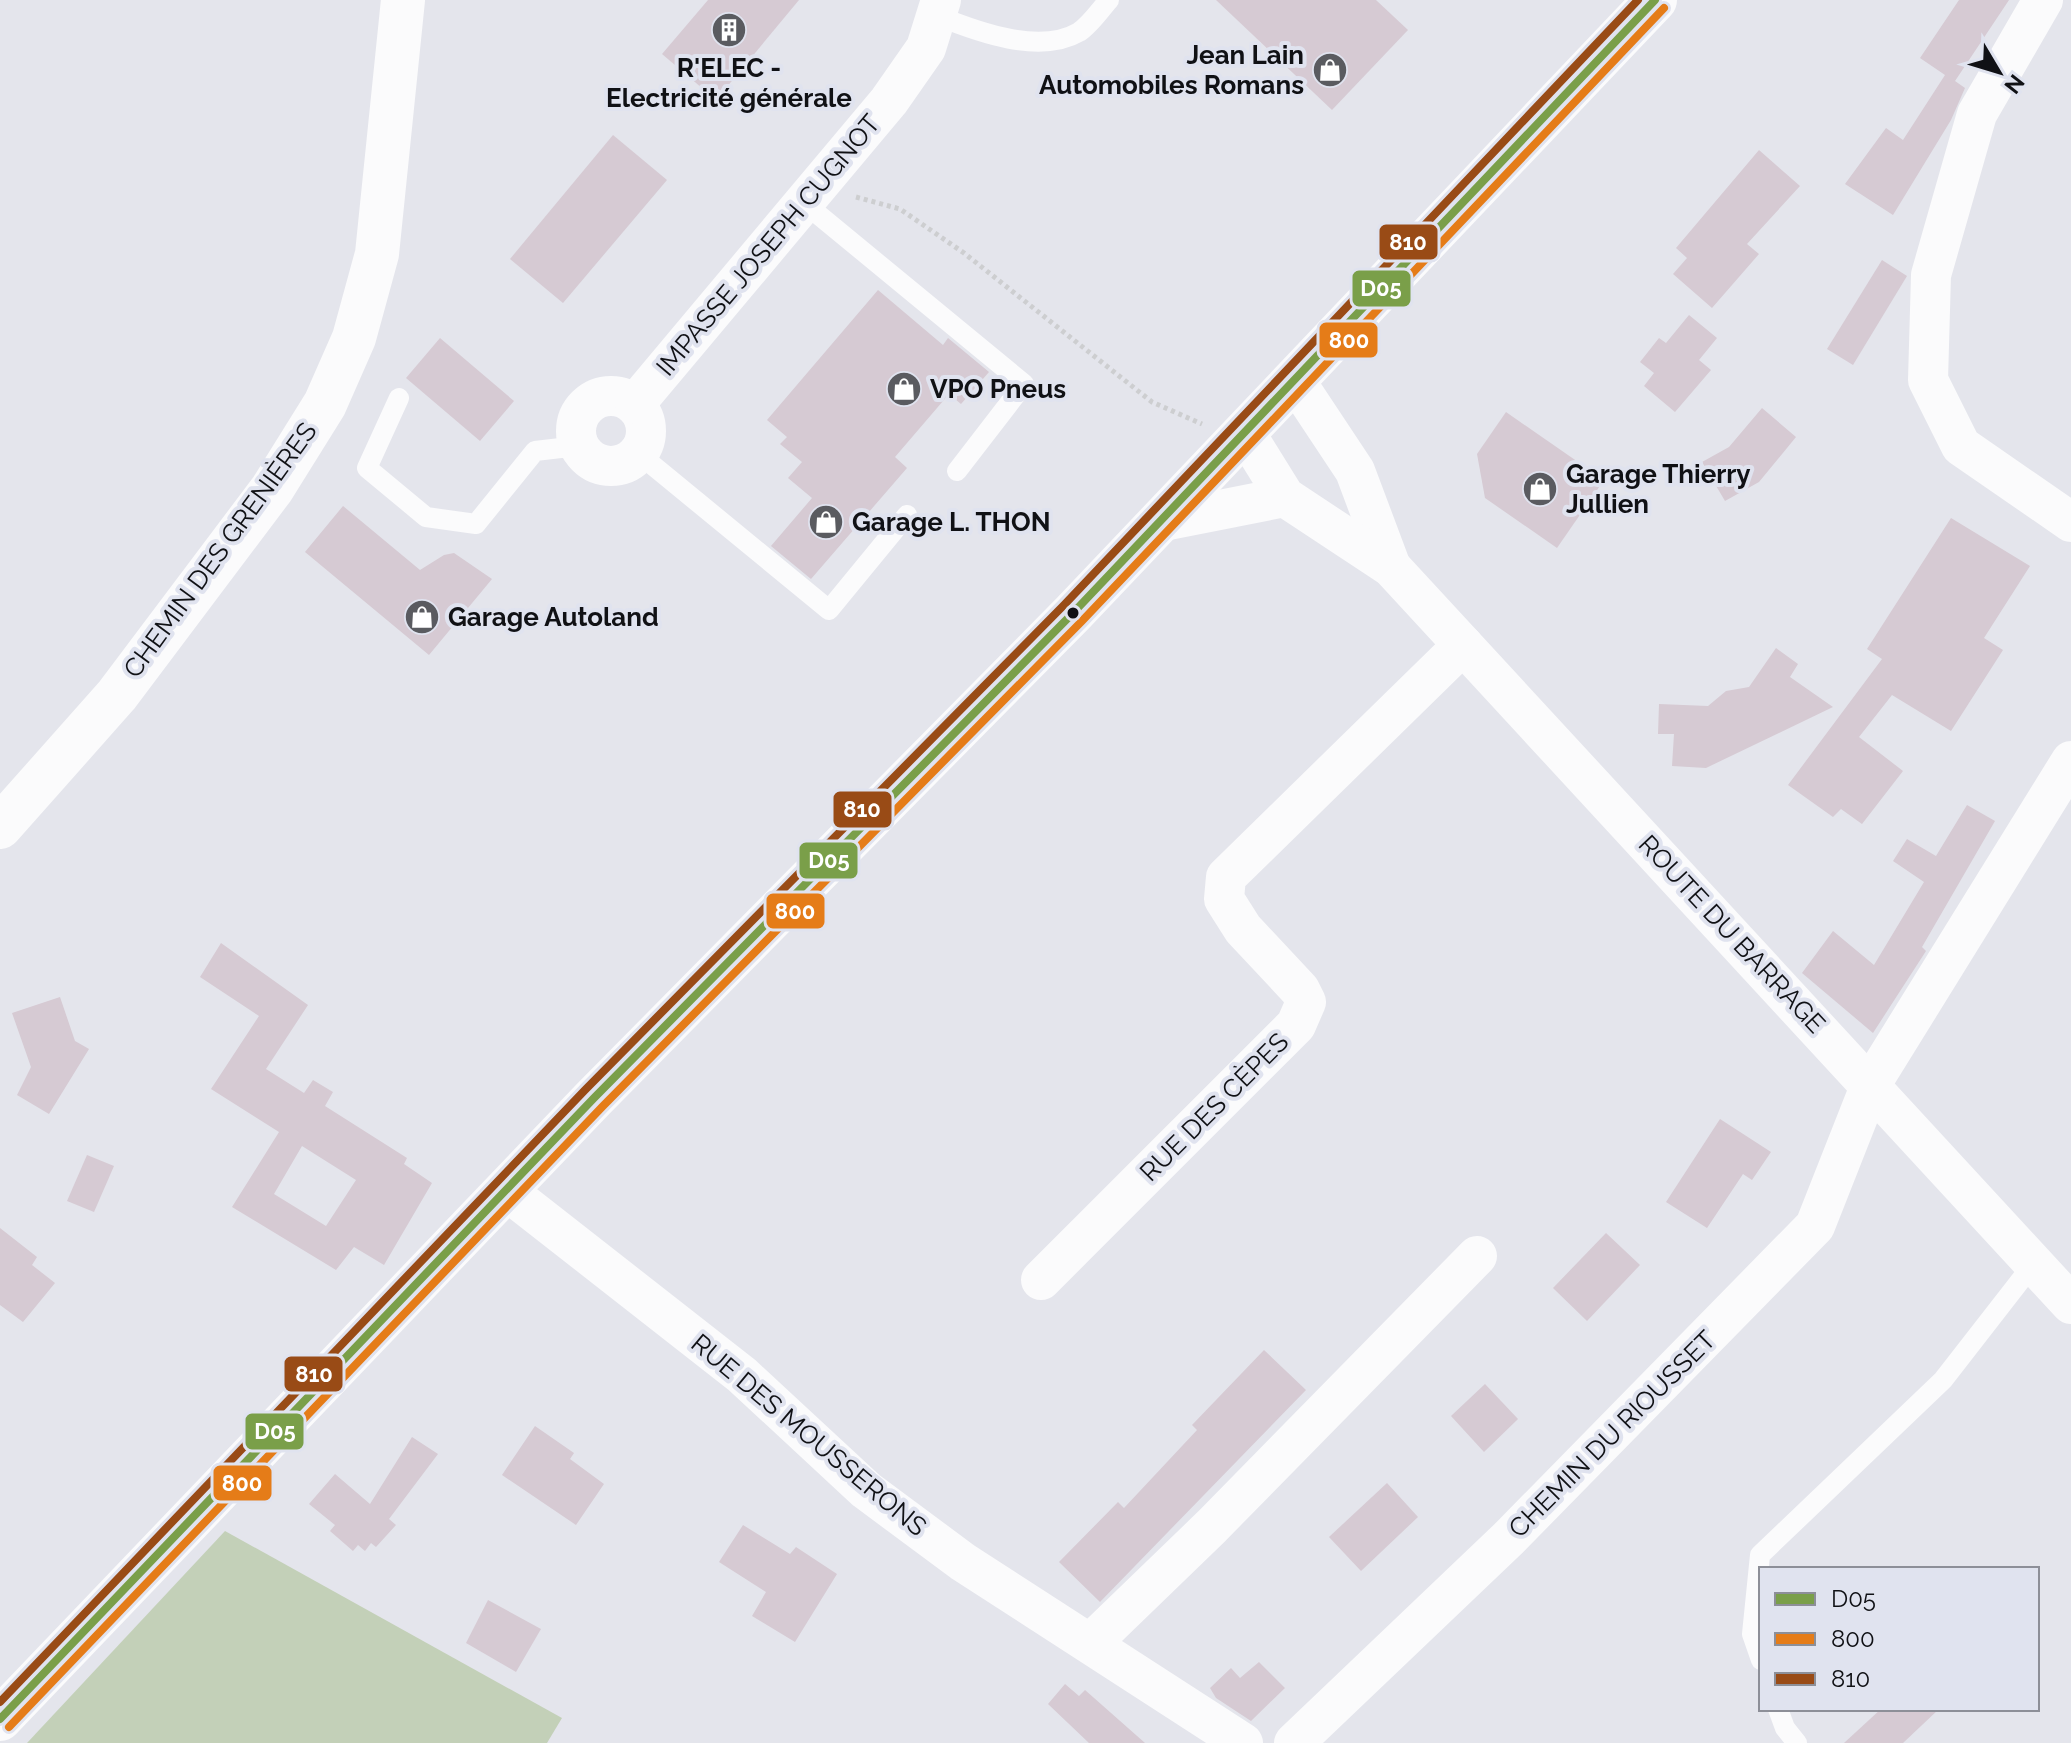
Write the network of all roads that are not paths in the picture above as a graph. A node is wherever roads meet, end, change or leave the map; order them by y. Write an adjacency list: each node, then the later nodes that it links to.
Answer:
1 (403, 0): 21 (main road, CHEMIN DES GRENIÈRES)
2 (1109, 0): 5 (lane)
3 (1655, 0): 7 (main road)
4 (2043, 0): 17 (street)
5 (940, 8): 6 (street, IMPASSE JOSEPH CUGNOT)
6 (809, 196): 9 (street, IMPASSE JOSEPH CUGNOT); 13 (lane)
7 (1294, 379): 10 (main road); 18 (street, ROUTE DU BARRAGE)
8 (399, 398): 11 (lane)
9 (635, 404): 11 (street); 12 (street)
10 (1239, 437): 14 (street, ROUTE DU BARRAGE); 16 (main road)
11 (578, 446): 12 (street)
12 (639, 454): 15 (lane)
13 (957, 471)
14 (1285, 497): 16 (street); 18 (street, ROUTE DU BARRAGE)
15 (907, 515)
16 (1159, 522): 23 (main road)
17 (2071, 522)
18 (1391, 567): 19 (street, ROUTE DU BARRAGE)
19 (1463, 645): 22 (street, ROUTE DU BARRAGE); 26 (street, RUE DES CÈPES)
20 (2071, 761): 22 (street, CHEMIN DU RIOUSSET)
21 (0, 827)
22 (1871, 1084): 25 (street, ROUTE DU BARRAGE); 33 (street, CHEMIN DU RIOUSSET)
23 (507, 1191): 28 (street, RUE DES MOUSSERONS); 31 (main road)
24 (1477, 1256): 28 (street)
25 (2034, 1263): 27 (street, ROUTE DU BARRAGE); 29 (lane)
26 (1041, 1280)
27 (2071, 1304)
28 (1091, 1643): 32 (street, RUE DES MOUSSERONS)
29 (1759, 1654)
30 (1779, 1711): 34 (lane)
31 (0, 1719)
32 (1243, 1743)
33 (1294, 1743)
34 (1797, 1743)

